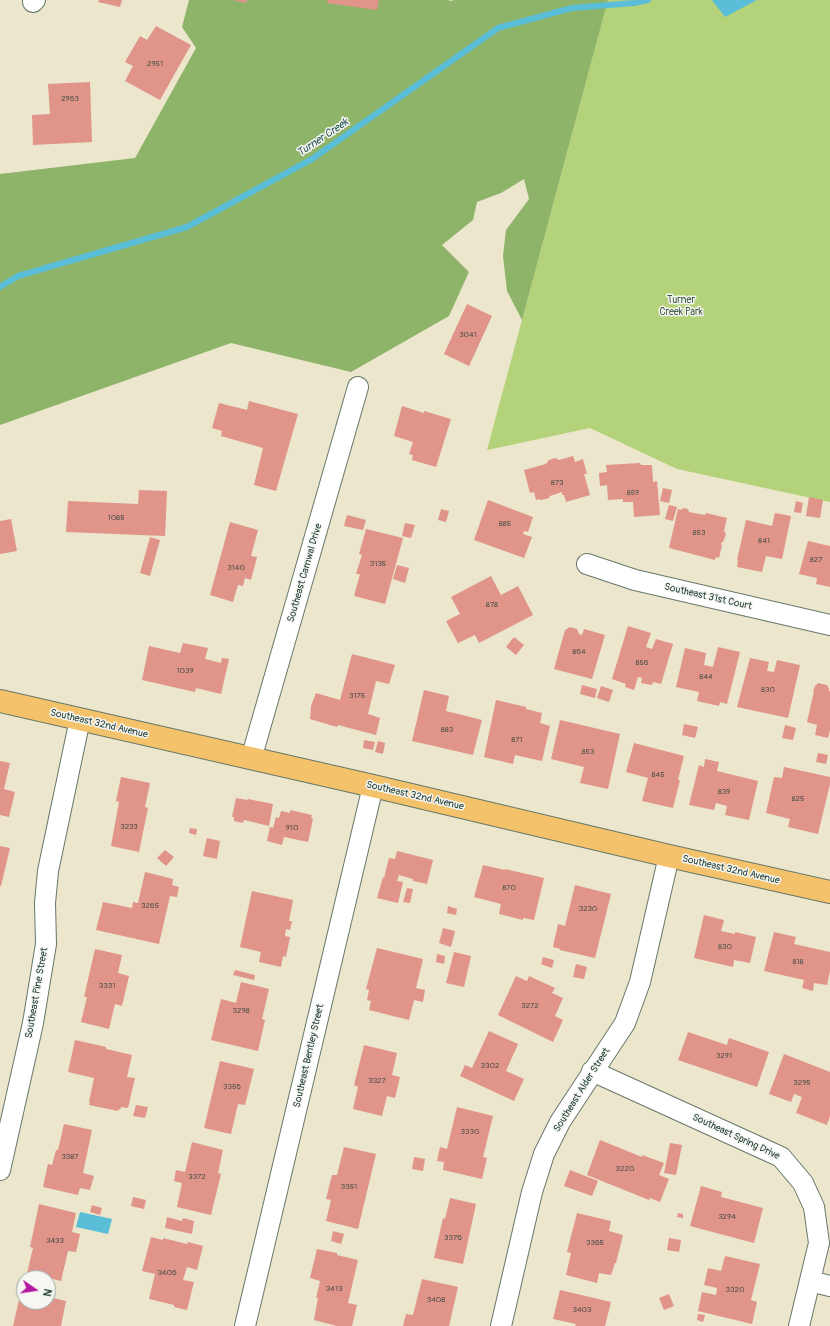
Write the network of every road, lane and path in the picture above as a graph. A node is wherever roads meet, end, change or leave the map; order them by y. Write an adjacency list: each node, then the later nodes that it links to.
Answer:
1 (358, 388): 6 (street, Southeast Camwal Drive)
2 (587, 564): 3 (street, Southeast 31st Court)
3 (830, 625)
4 (0, 701): 5 (main road, Southeast 32nd Avenue)
5 (80, 719): 6 (main road, Southeast 32nd Avenue); 11 (street, Southeast Pine Street)
6 (251, 759): 7 (main road, Southeast 32nd Avenue)
7 (373, 786): 8 (main road, Southeast 32nd Avenue); 14 (street, Southeast Bentley Street)
8 (669, 856): 9 (main road, Southeast 32nd Avenue); 10 (street, Southeast Alder Street)
9 (830, 892)
10 (592, 1071): 12 (street, Southeast Spring Drive); 15 (street, Southeast Alder Street)
11 (0, 1170)
12 (810, 1281): 13 (street); 16 (street, Southeast Spring Drive)
13 (830, 1286)
14 (245, 1326)
15 (501, 1326)
16 (799, 1326)

